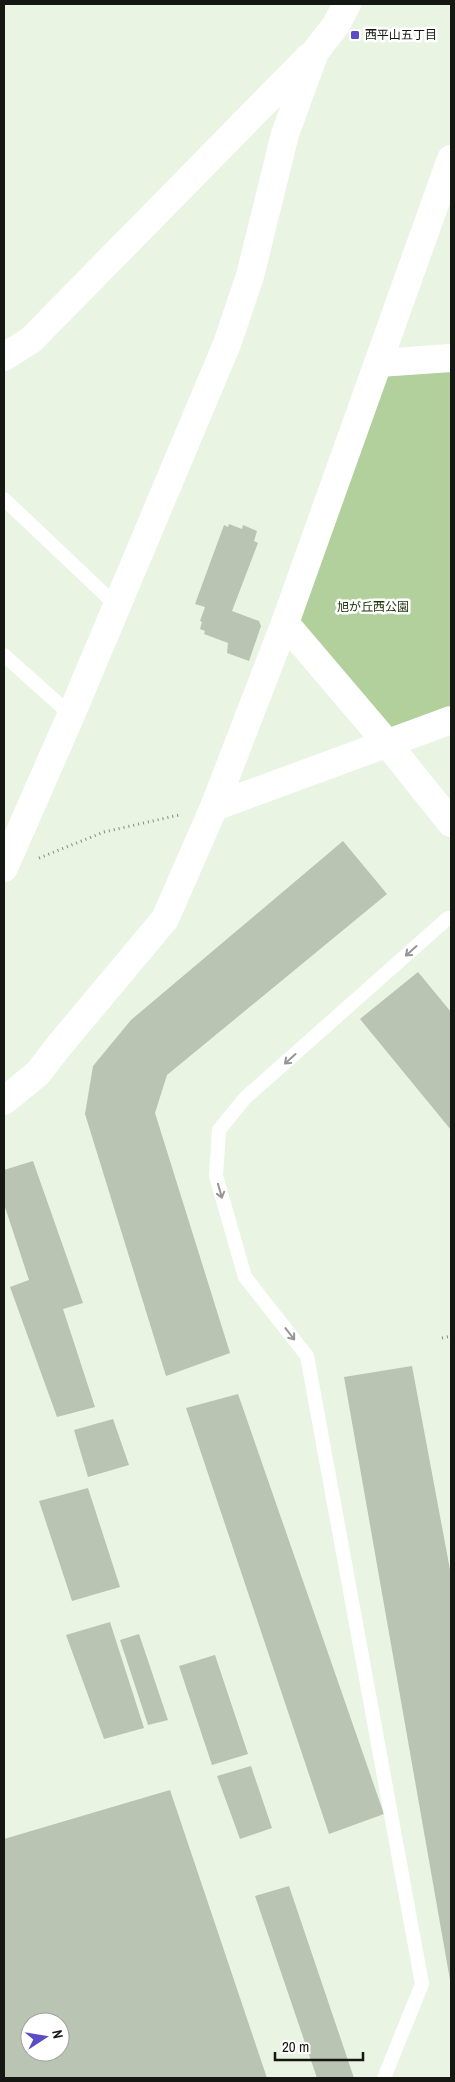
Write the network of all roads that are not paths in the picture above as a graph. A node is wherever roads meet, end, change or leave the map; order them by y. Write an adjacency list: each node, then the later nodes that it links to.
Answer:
1 (347, 4): 2 (street)
2 (315, 52): 4 (street); 8 (street)
3 (451, 159): 6 (street)
4 (4, 357)
5 (451, 358): 6 (street)
6 (379, 363): 9 (street)
7 (4, 499): 8 (lane)
8 (117, 606): 11 (street)
9 (285, 623): 13 (street); 14 (street)
10 (4, 655): 11 (lane)
11 (71, 715): 16 (street)
12 (451, 720): 13 (street)
13 (387, 743): 14 (street); 15 (street)
14 (214, 807): 18 (street)
15 (451, 823)
16 (4, 868)
17 (448, 918): 19 (lane, one-way to 19)
18 (4, 1101)
19 (384, 2078)

